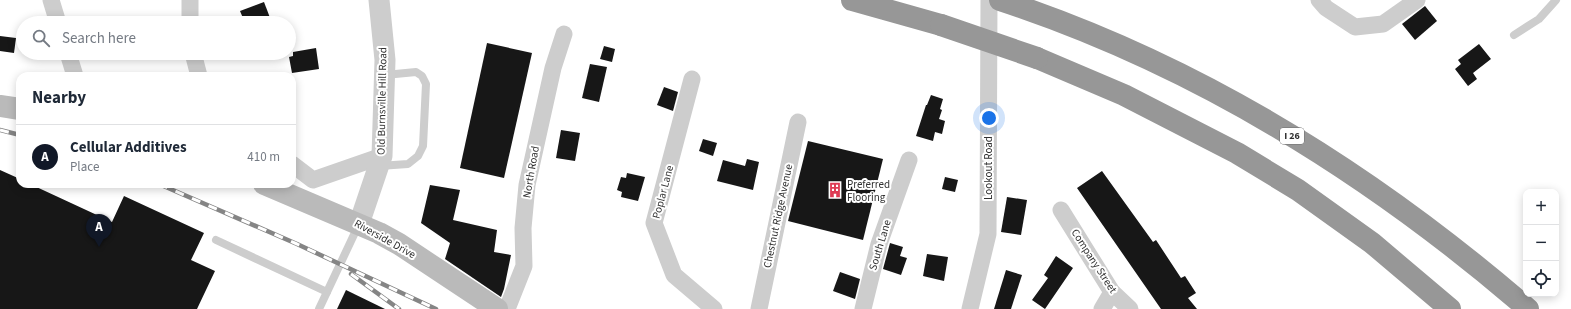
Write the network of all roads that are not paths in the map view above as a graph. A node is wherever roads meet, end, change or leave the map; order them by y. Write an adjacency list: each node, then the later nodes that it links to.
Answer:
1 (50, 0): 10 (street)
2 (190, 0): 11 (street)
3 (379, 0): 18 (street, Old Burnsville Hill Road)
4 (852, 0): 41 (highway, bridge)
5 (989, 0): 38 (street, Lookout Road)
6 (1000, 0): 42 (highway, I 26)
7 (1319, 0): 8 (street)
8 (1416, 0)
9 (1556, 0): 13 (lane)
10 (56, 16)
11 (190, 16)
12 (564, 34): 34 (street, North Road)
13 (1514, 35)
14 (70, 60): 16 (street)
15 (195, 60): 17 (street)
16 (74, 72)
17 (198, 72)
18 (384, 75): 24 (street, Old Burnsville Hill Road); 24 (lane)
19 (692, 79): 35 (street, Poplar Lane)
20 (0, 106): 21 (main road)
21 (16, 108)
22 (798, 122): 36 (street, Chestnut Ridge Avenue)
23 (909, 160): 37 (street, South Lane)
24 (380, 161): 25 (street); 28 (street, Old Burnsville Hill Road)
25 (296, 167)
26 (274, 188): 28 (main road, Riverside Drive)
27 (1061, 210): 31 (street, Company Street)
28 (359, 224): 30 (lane); 33 (main road, Riverside Drive)
29 (216, 240): 30 (lane)
30 (328, 292): 32 (lane)
31 (1112, 292): 39 (street); 40 (street, Company Street)
32 (319, 309)
33 (497, 309)
34 (507, 309)
35 (714, 309)
36 (759, 309)
37 (863, 309)
38 (970, 309)
39 (1102, 309)
40 (1130, 309)
41 (1450, 309)
42 (1528, 309)

